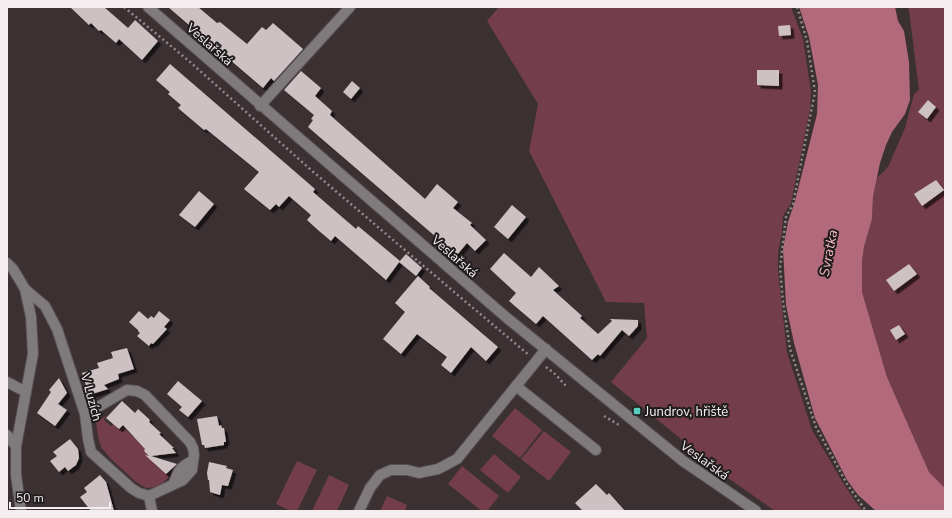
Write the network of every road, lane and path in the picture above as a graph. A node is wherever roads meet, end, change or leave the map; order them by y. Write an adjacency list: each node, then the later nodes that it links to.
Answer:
1 (124, 7): 9 (path)
2 (148, 7): 5 (street, Veslařská)
3 (350, 7): 5 (street)
4 (797, 7): 23 (path)
5 (260, 106): 8 (street, Veslařská)
6 (7, 263): 7 (street)
7 (25, 289): 13 (street); 18 (street, V Luzích)
8 (546, 349): 9 (street); 22 (street, Veslařská)
9 (536, 360): 11 (street); 12 (path)
10 (7, 382): 13 (street)
11 (516, 386): 17 (street); 21 (street)
12 (567, 387)
13 (26, 392): 16 (street)
14 (98, 407): 18 (street, V Luzích)
15 (7, 435): 16 (street)
16 (16, 446): 19 (street)
17 (596, 450)
18 (149, 496): 20 (street)
19 (21, 511)
20 (152, 511)
21 (359, 511)
22 (756, 511)
23 (866, 511)

